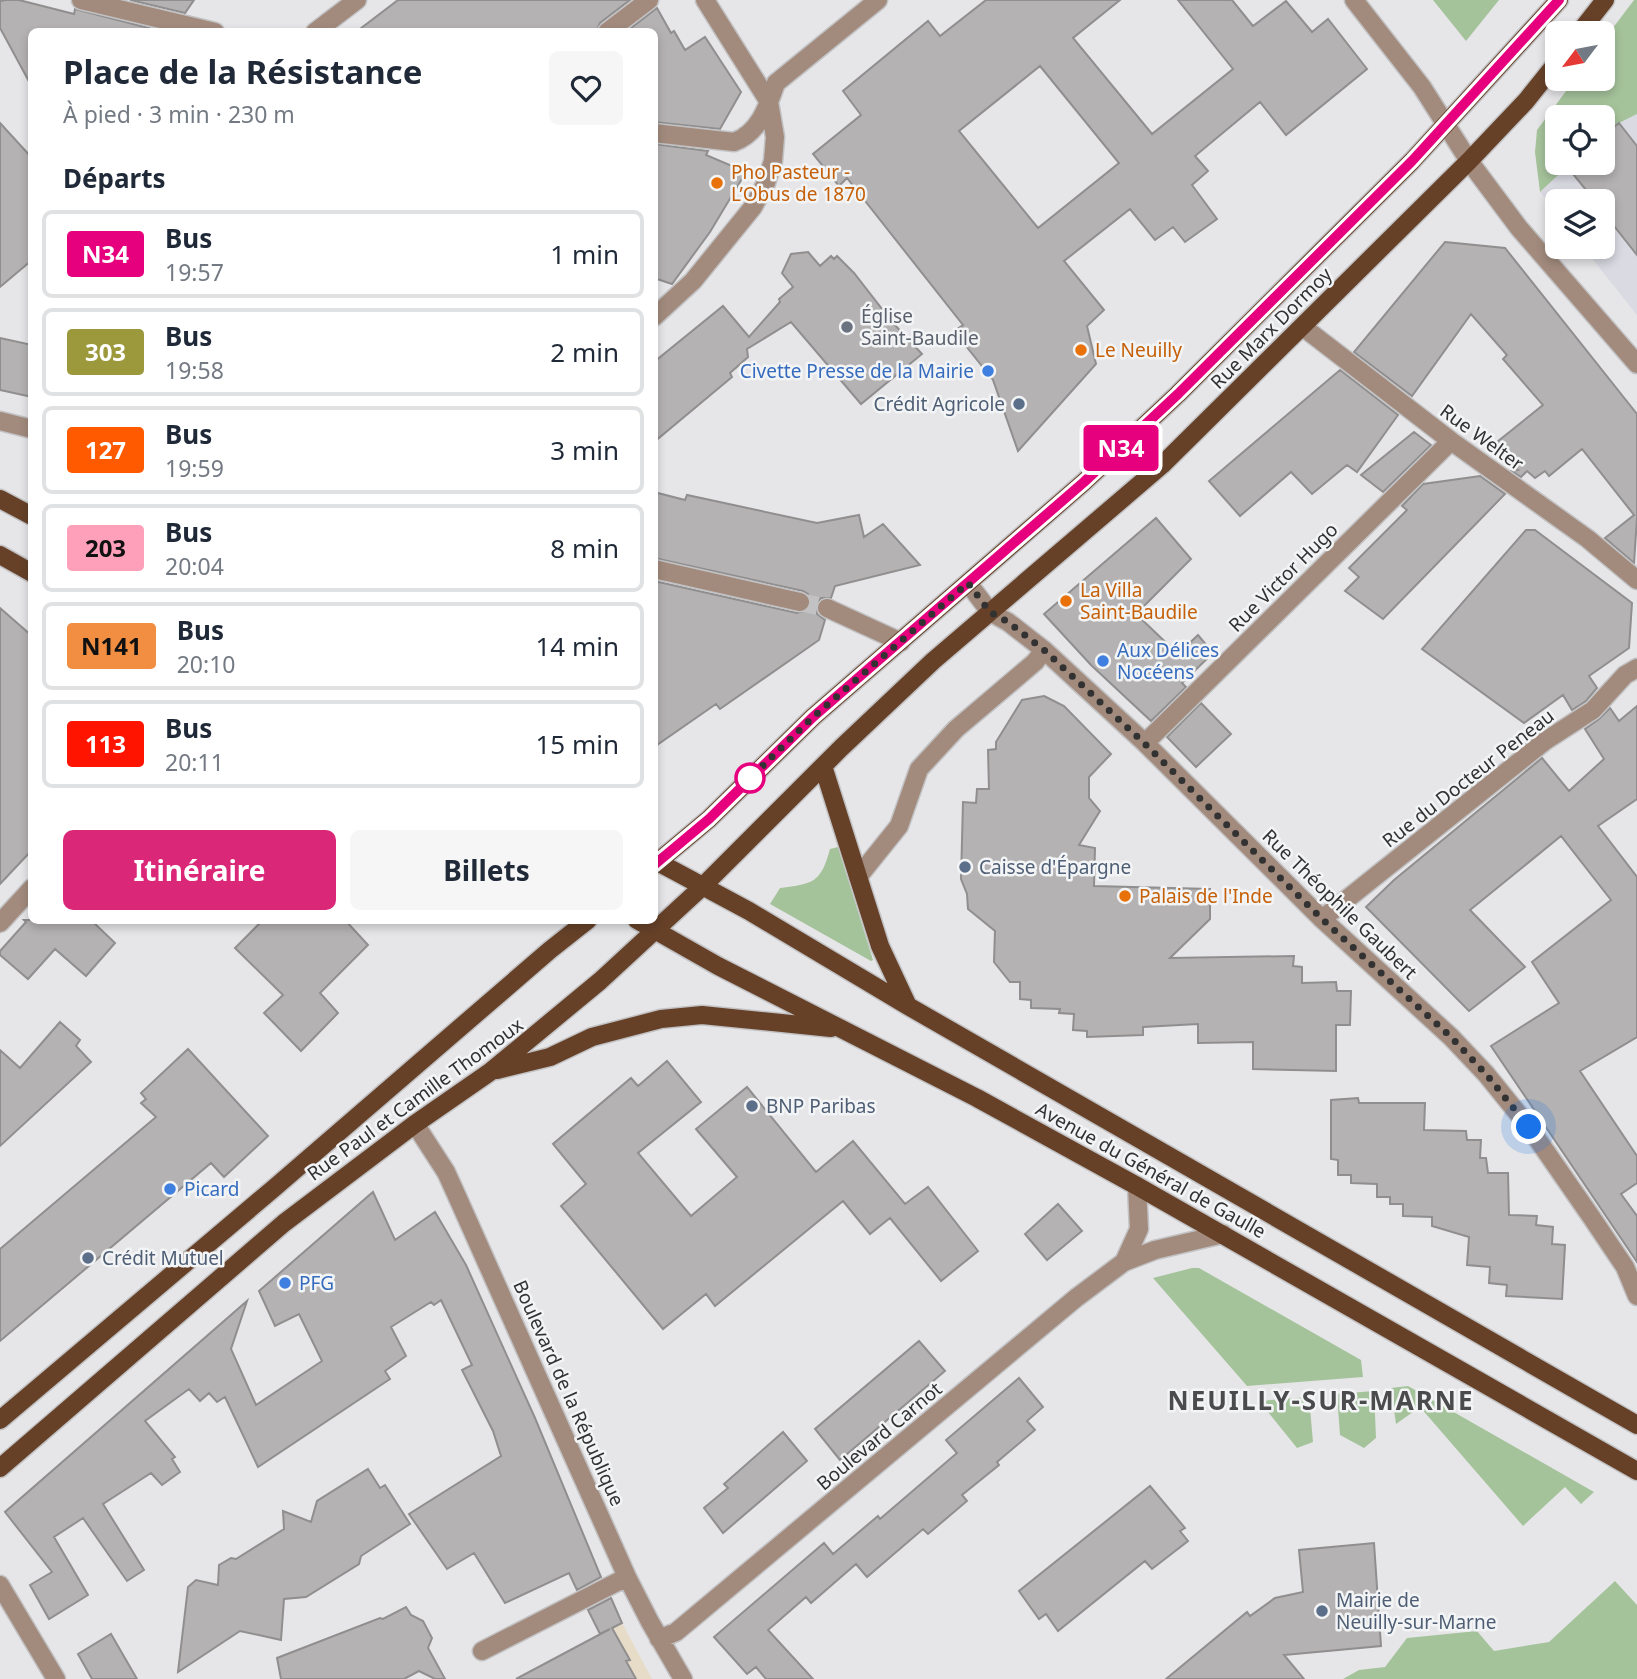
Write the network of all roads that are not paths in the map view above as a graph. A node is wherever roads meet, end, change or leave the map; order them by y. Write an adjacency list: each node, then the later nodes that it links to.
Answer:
1 (81, 0): 10 (street)
2 (357, 0): 11 (street)
3 (649, 0): 12 (street)
4 (705, 0): 14 (street)
5 (878, 0): 14 (street)
6 (1354, 0): 15 (street)
7 (1559, 0): 15 (main road, Rue Marx Dormoy)
8 (1605, 0): 9 (main road)
9 (1588, 21)
10 (198, 28)
11 (320, 28)
12 (612, 28)
13 (1545, 77): 17 (main road, Rue Marx Dormoy)
14 (769, 102): 16 (street); 18 (street)
15 (1446, 125): 17 (street); 30 (main road, Rue Marx Dormoy)
16 (658, 133)
17 (1469, 161): 19 (main road, Rue Marx Dormoy); 20 (street)
18 (658, 313)
19 (1303, 327): 23 (street, Rue Welter); 33 (main road, Rue Marx Dormoy)
20 (1637, 365)
21 (0, 422): 22 (street)
22 (28, 428)
23 (1451, 441): 29 (street, Rue Welter); 37 (street, Rue Victor Hugo)
24 (0, 499): 25 (main road)
25 (28, 514)
26 (0, 555): 28 (main road)
27 (658, 570): 31 (street)
28 (28, 571)
29 (1637, 580)
30 (968, 583): 33 (street, Rue Théophile Gaubert); 34 (main road, Rue Marx Dormoy)
31 (800, 602)
32 (827, 608): 34 (street)
33 (990, 612): 35 (street, Rue Théophile Gaubert); 38 (main road, Rue Marx Dormoy)
34 (901, 642): 40 (main road)
35 (1044, 650): 37 (street, Rue Théophile Gaubert); 42 (street)
36 (1637, 668): 45 (street, Rue du Docteur Peneau)
37 (1144, 743): 45 (street, Rue Théophile Gaubert)
38 (841, 748): 39 (main road, Rue Paul et Camille Thomoux)
39 (823, 766): 42 (main road); 43 (main road, Rue Paul et Camille Thomoux)
40 (658, 861)
41 (658, 864): 43 (main road, Avenue du Général de Gaulle)
42 (858, 877): 50 (main road)
43 (702, 887): 49 (main road, Rue Paul et Camille Thomoux); 50 (main road, Avenue du Général de Gaulle)
44 (28, 892): 46 (street)
45 (1322, 919): 57 (street, Rue Théophile Gaubert)
46 (0, 923)
47 (583, 924): 58 (main road, Rue Paul et Camille Thomoux)
48 (646, 924): 49 (main road, Avenue du Général de Gaulle)
49 (656, 929): 51 (main road, Avenue du Général de Gaulle); 52 (main road, Rue Paul et Camille Thomoux)
50 (908, 1006): 59 (main road, Avenue du Général de Gaulle)
51 (839, 1029): 52 (main road); 54 (main road, Avenue du Général de Gaulle)
52 (490, 1072): 53 (main road, Rue Paul et Camille Thomoux)
53 (415, 1124): 60 (main road, Rue Paul et Camille Thomoux); 62 (street, Boulevard de la République)
54 (1138, 1186): 55 (main road, Avenue du Général de Gaulle); 56 (street, Boulevard Carnot)
55 (1223, 1234): 56 (street, Boulevard Carnot); 61 (main road, Avenue du Général de Gaulle)
56 (1124, 1262): 64 (street, Boulevard Carnot)
57 (1637, 1296)
58 (0, 1420)
59 (1637, 1426)
60 (0, 1468)
61 (1637, 1471)
62 (628, 1577): 64 (street, Boulevard de la République); 65 (street)
63 (0, 1585): 66 (street)
64 (659, 1639): 67 (street, Boulevard de la République)
65 (482, 1651)
66 (55, 1679)
67 (683, 1679)

